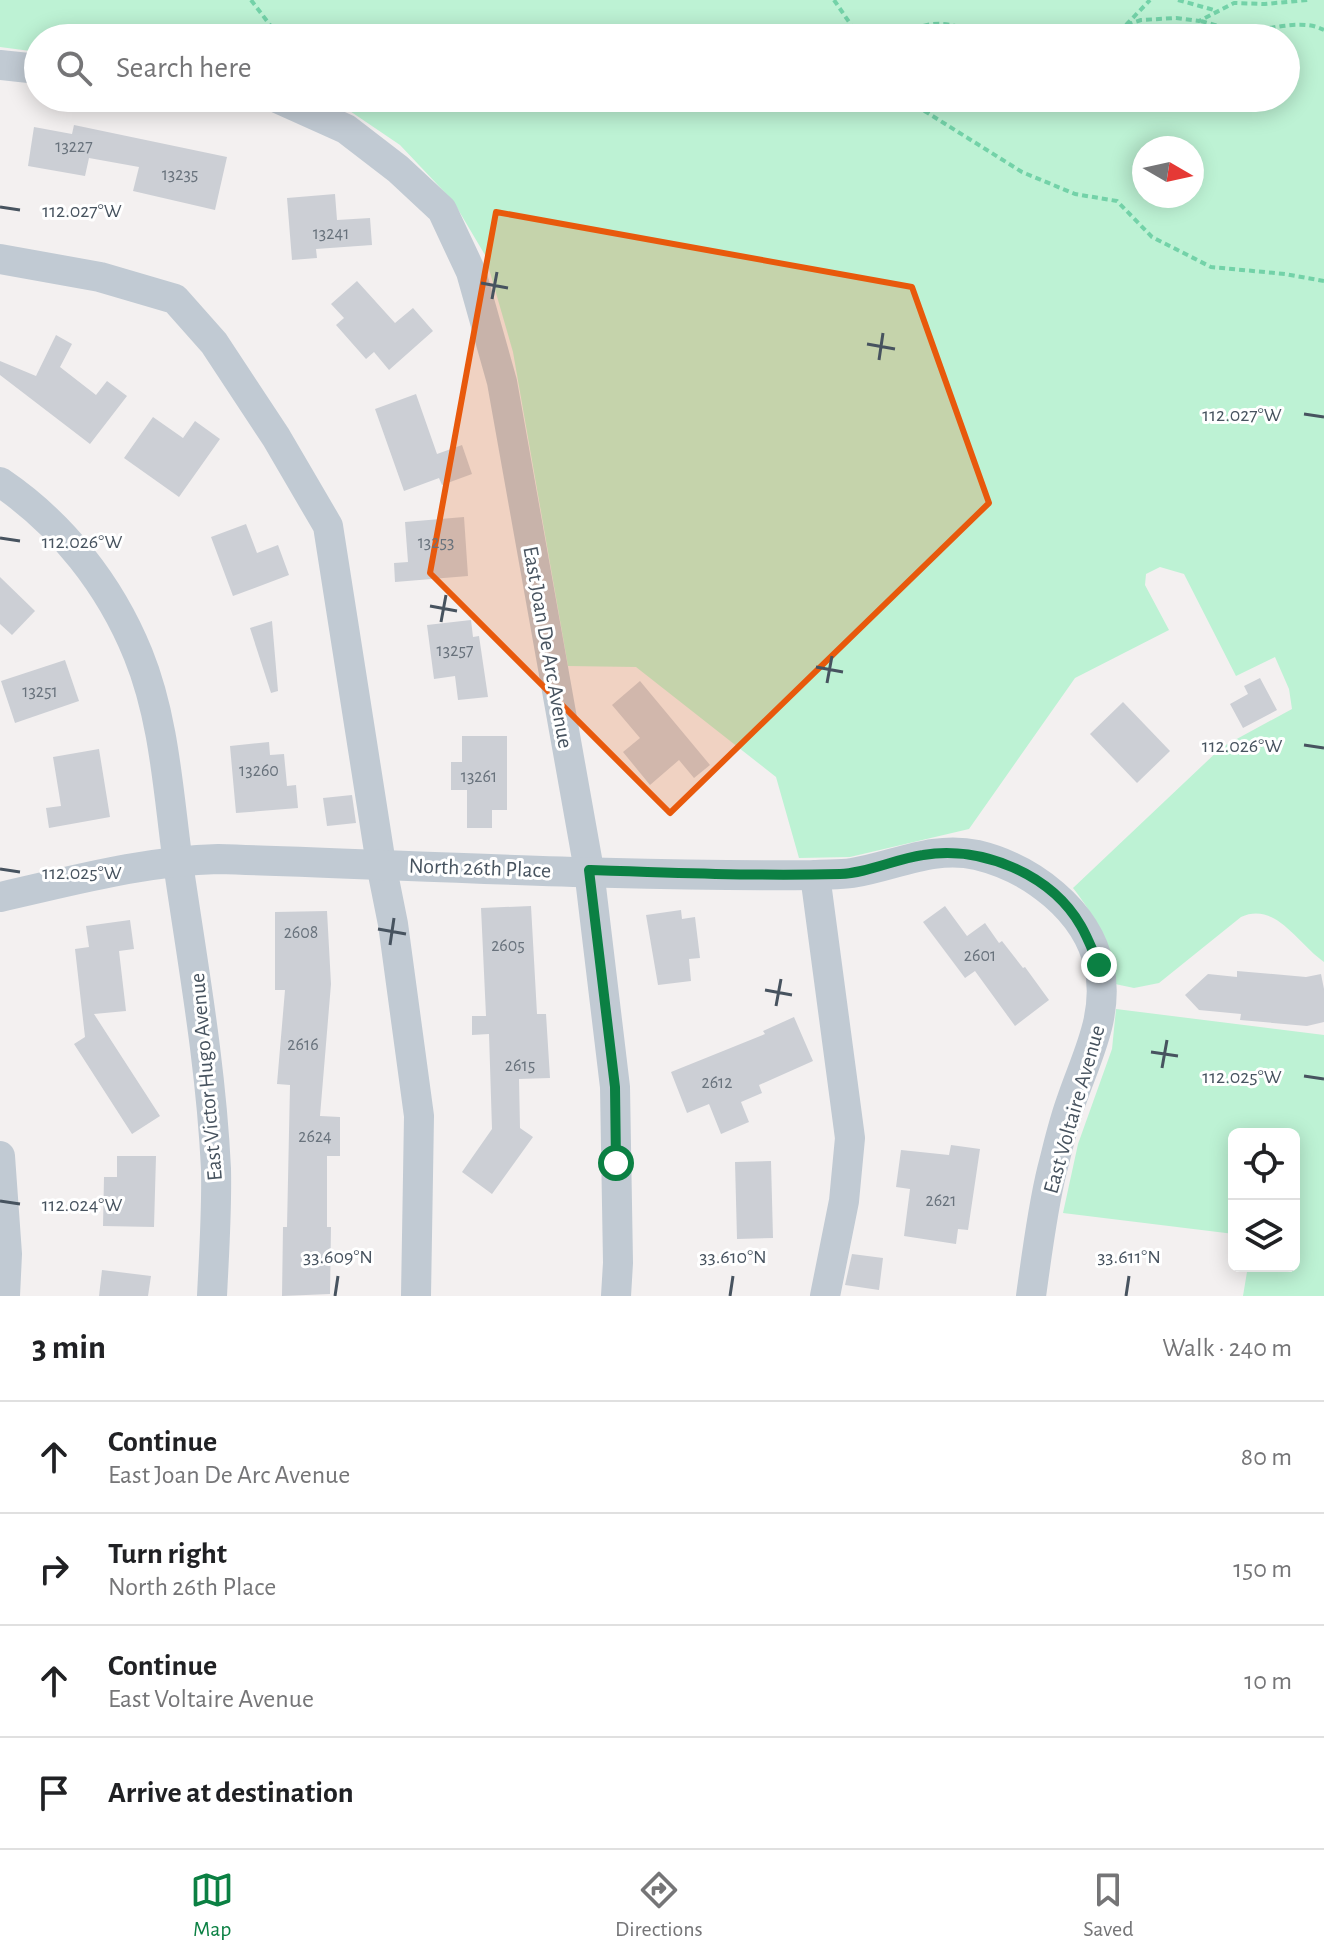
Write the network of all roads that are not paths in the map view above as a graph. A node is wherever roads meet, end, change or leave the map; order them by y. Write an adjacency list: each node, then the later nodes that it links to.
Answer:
1 (0, 65): 2 (street)
2 (24, 68)
3 (308, 112): 8 (street, East Joan De Arc Avenue)
4 (0, 259): 7 (street)
5 (0, 482): 6 (street, East Victor Hugo Avenue)
6 (178, 860): 7 (street, North 26th Place); 10 (street, North 26th Place); 14 (street, East Victor Hugo Avenue)
7 (381, 864): 8 (street, North 26th Place); 15 (street)
8 (589, 870): 9 (street, North 26th Place); 16 (street, East Joan De Arc Avenue)
9 (815, 875): 11 (street, North 26th Place); 17 (street)
10 (0, 897)
11 (1081, 925): 18 (street, East Voltaire Avenue)
12 (0, 1156): 13 (street)
13 (5, 1296)
14 (212, 1296)
15 (416, 1296)
16 (616, 1296)
17 (825, 1296)
18 (1031, 1296)

